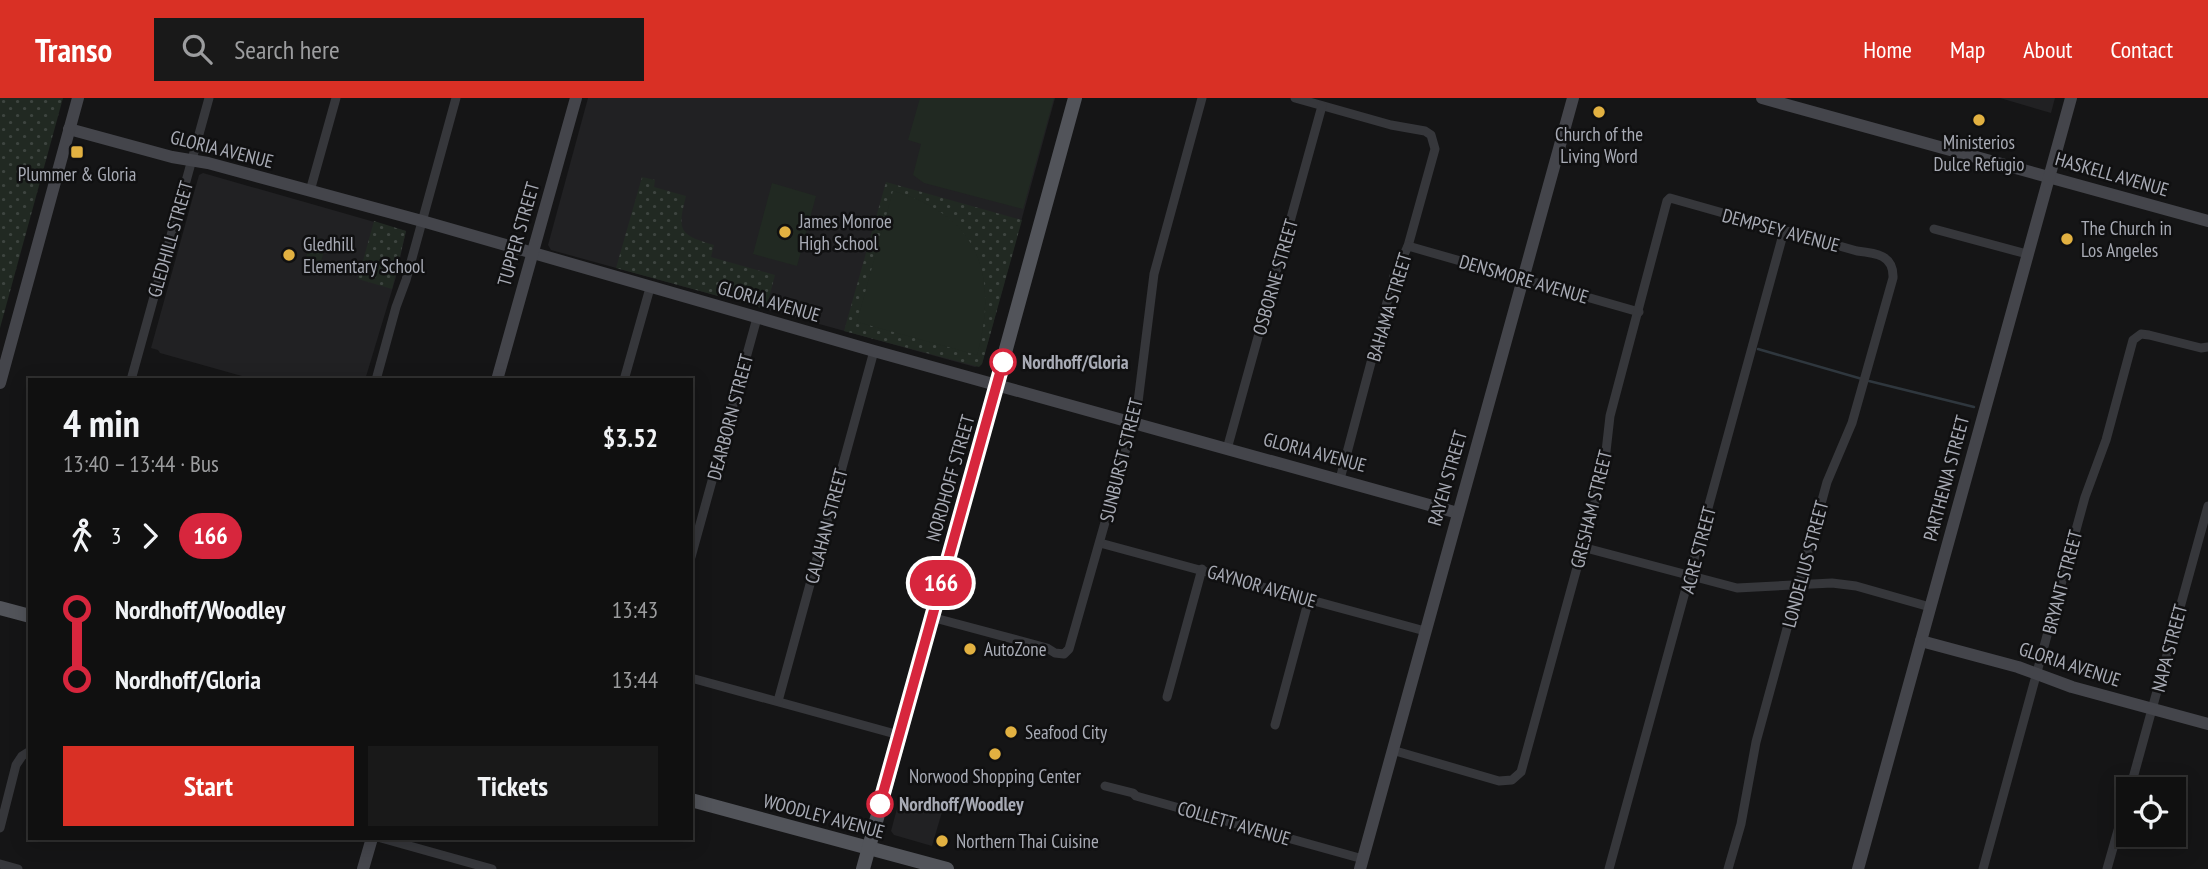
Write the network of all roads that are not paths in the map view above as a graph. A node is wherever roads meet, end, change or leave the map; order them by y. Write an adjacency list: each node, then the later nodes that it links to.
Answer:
1 (78, 98): 13 (street)
2 (209, 98): 14 (street, GLEDHILL STREET)
3 (335, 98): 16 (street)
4 (456, 98): 18 (street)
5 (576, 98): 24 (street, TUPPER STREET)
6 (1075, 98): 37 (main road, NORDHOFF STREET)
7 (1202, 98): 38 (street, SUNBURST STREET)
8 (1295, 98): 12 (street)
9 (1573, 98): 26 (street, RAYEN STREET)
10 (1762, 98): 15 (street, HASKELL AVENUE)
11 (2071, 98): 15 (street, PARTHENIA STREET)
12 (1322, 106): 22 (street, BAHAMA STREET); 39 (street, OSBORNE STREET)
13 (69, 129): 14 (street, GLORIA AVENUE); 36 (street)
14 (192, 160): 16 (street, GLORIA AVENUE); 32 (street, GLEDHILL STREET)
15 (2048, 177): 19 (street, HASKELL AVENUE); 23 (street, PARTHENIA STREET)
16 (310, 191): 18 (street, GLORIA AVENUE)
17 (1670, 198): 21 (street, DEMPSEY AVENUE); 28 (street, GRESHAM STREET)
18 (422, 221): 24 (street, GLORIA AVENUE); 33 (street)
19 (2208, 222)
20 (1934, 229): 23 (street)
21 (1784, 231): 25 (street, DEMPSEY AVENUE); 47 (street, ACRE STREET)
22 (1408, 246): 26 (street, DENSMORE AVENUE); 40 (street, BAHAMA STREET)
23 (2027, 254): 50 (street, PARTHENIA STREET)
24 (533, 255): 27 (street, GLORIA AVENUE); 34 (street, TUPPER STREET)
25 (1892, 263): 48 (street, LONDELIUS STREET)
26 (1524, 280): 28 (street, DENSMORE AVENUE); 42 (street, RAYEN STREET)
27 (650, 288): 29 (street, GLORIA AVENUE); 35 (street)
28 (1639, 312): 44 (street, GRESHAM STREET)
29 (757, 318): 31 (street, GLORIA AVENUE); 45 (street, DEARBORN STREET)
30 (2208, 347): 56 (street, BRYANT STREET)
31 (874, 351): 37 (street, GLORIA AVENUE); 59 (street, CALAHAN STREET)
32 (132, 378)
33 (377, 378)
34 (498, 378)
35 (625, 378)
36 (0, 383)
37 (996, 385): 38 (street, GLORIA AVENUE); 53 (main road, NORDHOFF STREET)
38 (1132, 422): 39 (street, GLORIA AVENUE); 43 (street, SUNBURST STREET)
39 (1227, 449): 40 (street, GLORIA AVENUE)
40 (1340, 479): 42 (street, GLORIA AVENUE)
41 (2208, 506): 60 (street, NAPA STREET)
42 (1458, 513): 54 (street, RAYEN STREET)
43 (1100, 543): 46 (street, GAYNOR AVENUE); 53 (street, SUNBURST STREET)
44 (1582, 547): 47 (street); 64 (street, GRESHAM STREET)
45 (693, 550)
46 (1202, 569): 49 (street, GAYNOR AVENUE); 58 (street)
47 (1690, 577): 48 (street); 81 (street, ACRE STREET)
48 (1799, 586): 50 (street); 82 (street, LONDELIUS STREET)
49 (1309, 599): 54 (street, GAYNOR AVENUE); 62 (street)
50 (1930, 607): 55 (street, PARTHENIA STREET)
51 (0, 608): 52 (main road)
52 (28, 615)
53 (931, 617): 63 (main road, NORDHOFF STREET)
54 (1425, 632): 64 (street, RAYEN STREET)
55 (1921, 641): 56 (street, GLORIA AVENUE); 83 (street, PARTHENIA STREET)
56 (2037, 674): 60 (street, GLORIA AVENUE); 84 (street, BRYANT STREET)
57 (693, 679): 59 (street)
58 (1167, 697)
59 (778, 701): 63 (street)
60 (2152, 708): 61 (street, GLORIA AVENUE); 66 (street, NAPA STREET)
61 (2208, 724)
62 (1275, 725)
63 (899, 735): 73 (main road, NORDHOFF STREET)
64 (1392, 750): 75 (street, RAYEN STREET)
65 (26, 754): 69 (street)
66 (2133, 777)
67 (1105, 786): 75 (street, COLLETT AVENUE)
68 (693, 801): 73 (main road, WOODLEY AVENUE)
69 (0, 828)
70 (2116, 839): 85 (street)
71 (371, 840): 77 (street)
72 (388, 840): 78 (street)
73 (869, 848): 79 (main road, NORDHOFF STREET); 80 (main road, WOODLEY AVENUE)
74 (0, 864): 76 (street)
75 (1361, 864)
76 (18, 869)
77 (363, 869)
78 (492, 869)
79 (863, 869)
80 (947, 869)
81 (1609, 869)
82 (1728, 869)
83 (1858, 869)
84 (1983, 869)
85 (2108, 869)

